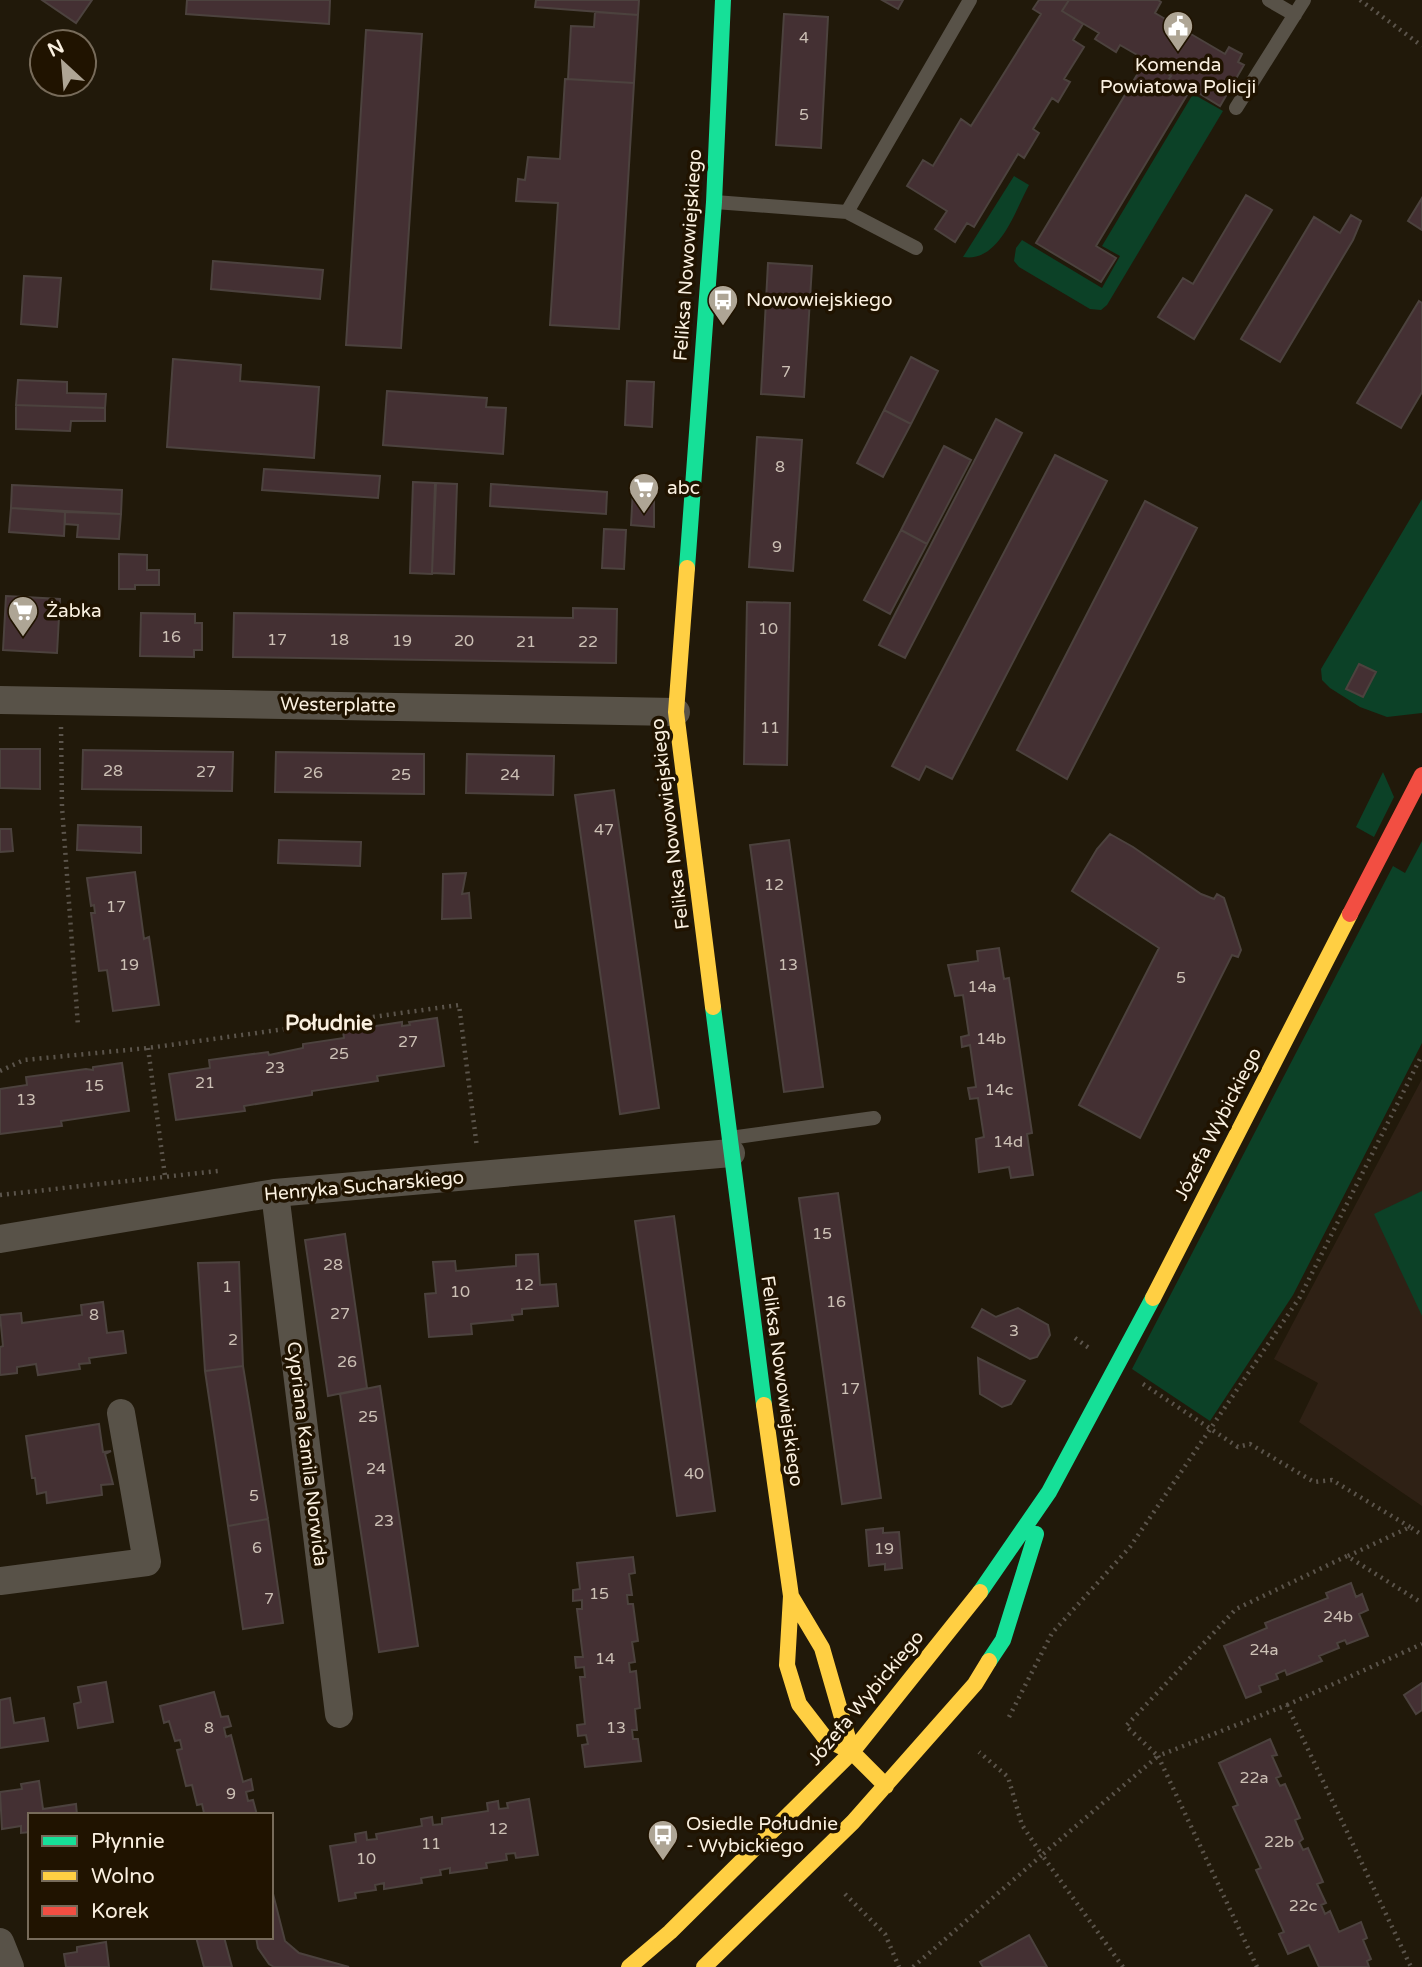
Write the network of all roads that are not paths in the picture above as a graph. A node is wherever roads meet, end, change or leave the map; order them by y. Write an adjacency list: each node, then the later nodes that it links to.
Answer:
1 (723, 0): 7 (street, Feliksa Nowowiejskiego)
2 (970, 0): 8 (lane)
3 (1269, 0): 5 (lane)
4 (1304, 0): 5 (lane)
5 (1295, 15): 6 (lane)
6 (1236, 108)
7 (714, 202): 8 (lane); 11 (street, Feliksa Nowowiejskiego)
8 (847, 212): 9 (lane)
9 (916, 248)
10 (0, 700): 11 (street, Westerplatte)
11 (677, 712): 14 (street, Feliksa Nowowiejskiego)
12 (1422, 775): 18 (street, Józefa Wybickiego)
13 (874, 1118): 14 (lane)
14 (730, 1146): 15 (street, Henryka Sucharskiego); 20 (street, Feliksa Nowowiejskiego)
15 (275, 1193): 16 (street, Henryka Sucharskiego); 21 (street, Cypriana Kamila Norwida)
16 (0, 1239)
17 (121, 1413): 19 (street)
18 (1049, 1492): 22 (street, Józefa Wybickiego); 23 (street, Józefa Wybickiego)
19 (0, 1581)
20 (791, 1596): 22 (street, Feliksa Nowowiejskiego); 22 (street, Feliksa Nowowiejskiego)
21 (339, 1714)
22 (852, 1752): 23 (street, Feliksa Nowowiejskiego); 26 (street, Józefa Wybickiego)
23 (886, 1786): 27 (street, Józefa Wybickiego)
24 (0, 1942): 25 (street)
25 (10, 1967)
26 (629, 1967)
27 (704, 1967)

